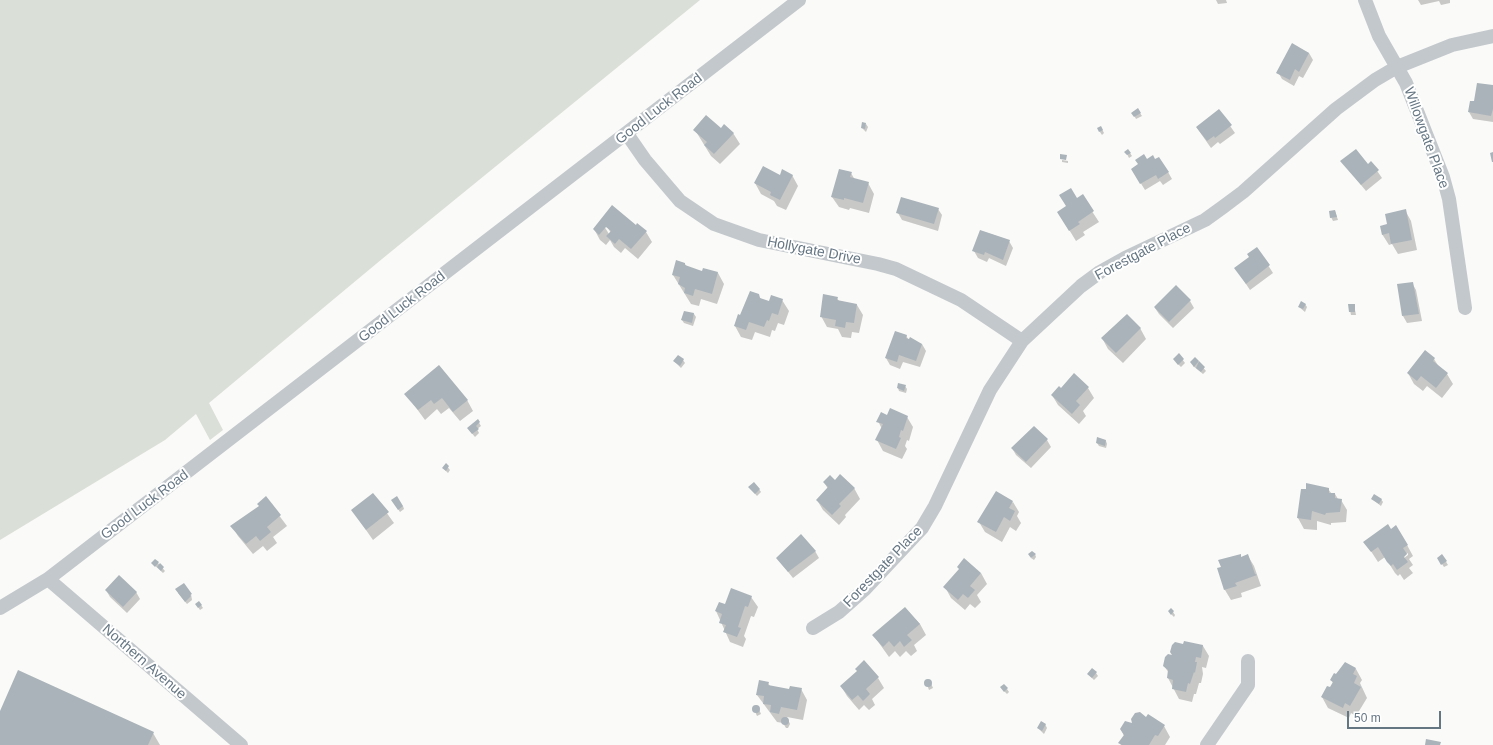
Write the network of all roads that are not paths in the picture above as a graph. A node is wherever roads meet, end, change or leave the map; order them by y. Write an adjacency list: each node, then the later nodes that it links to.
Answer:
1 (799, 0): 5 (street, Good Luck Road)
2 (1365, 0): 4 (street, Willowgate Place)
3 (1493, 36): 4 (street, Forestgate Place)
4 (1397, 67): 6 (street, Willowgate Place); 7 (street, Forestgate Place)
5 (627, 134): 7 (street, Hollygate Drive); 8 (street, Good Luck Road)
6 (1464, 308)
7 (1022, 341): 10 (street, Forestgate Place)
8 (48, 579): 9 (street, Good Luck Road); 12 (street, Northern Avenue)
9 (0, 608)
10 (813, 628)
11 (1248, 661): 13 (street)
12 (241, 745)
13 (1207, 745)

